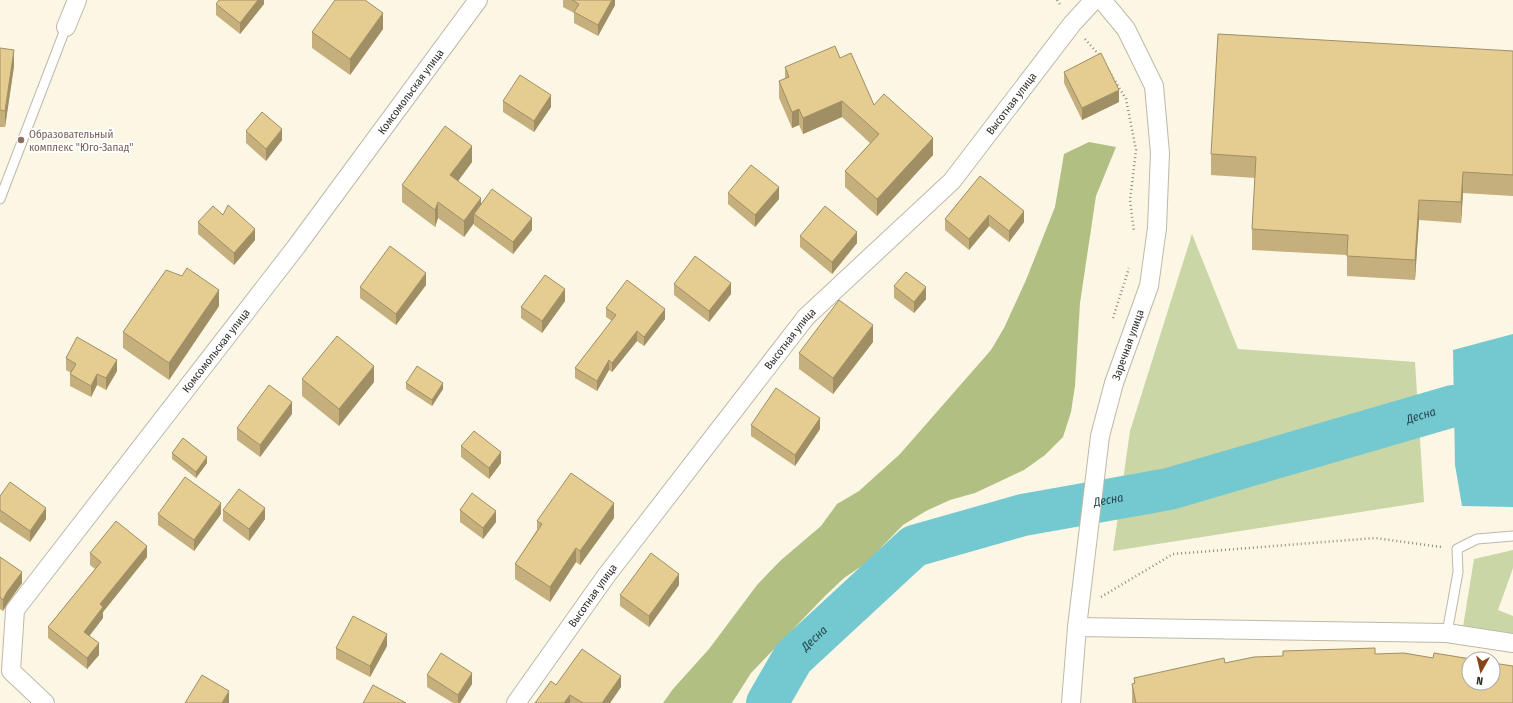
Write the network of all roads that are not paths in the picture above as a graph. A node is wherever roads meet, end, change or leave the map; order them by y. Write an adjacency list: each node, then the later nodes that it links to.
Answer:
1 (77, 0): 5 (street)
2 (478, 0): 11 (street, Комсомольская улица)
3 (1094, 0): 12 (street, Высотная улица)
4 (1102, 0): 8 (street, Заречная улица)
5 (66, 27): 6 (lane)
6 (0, 199)
7 (1513, 536): 9 (lane)
8 (1077, 627): 9 (street); 13 (street, Заречная улица)
9 (1447, 633): 10 (street)
10 (1513, 643)
11 (45, 703)
12 (516, 703)
13 (1071, 703)

